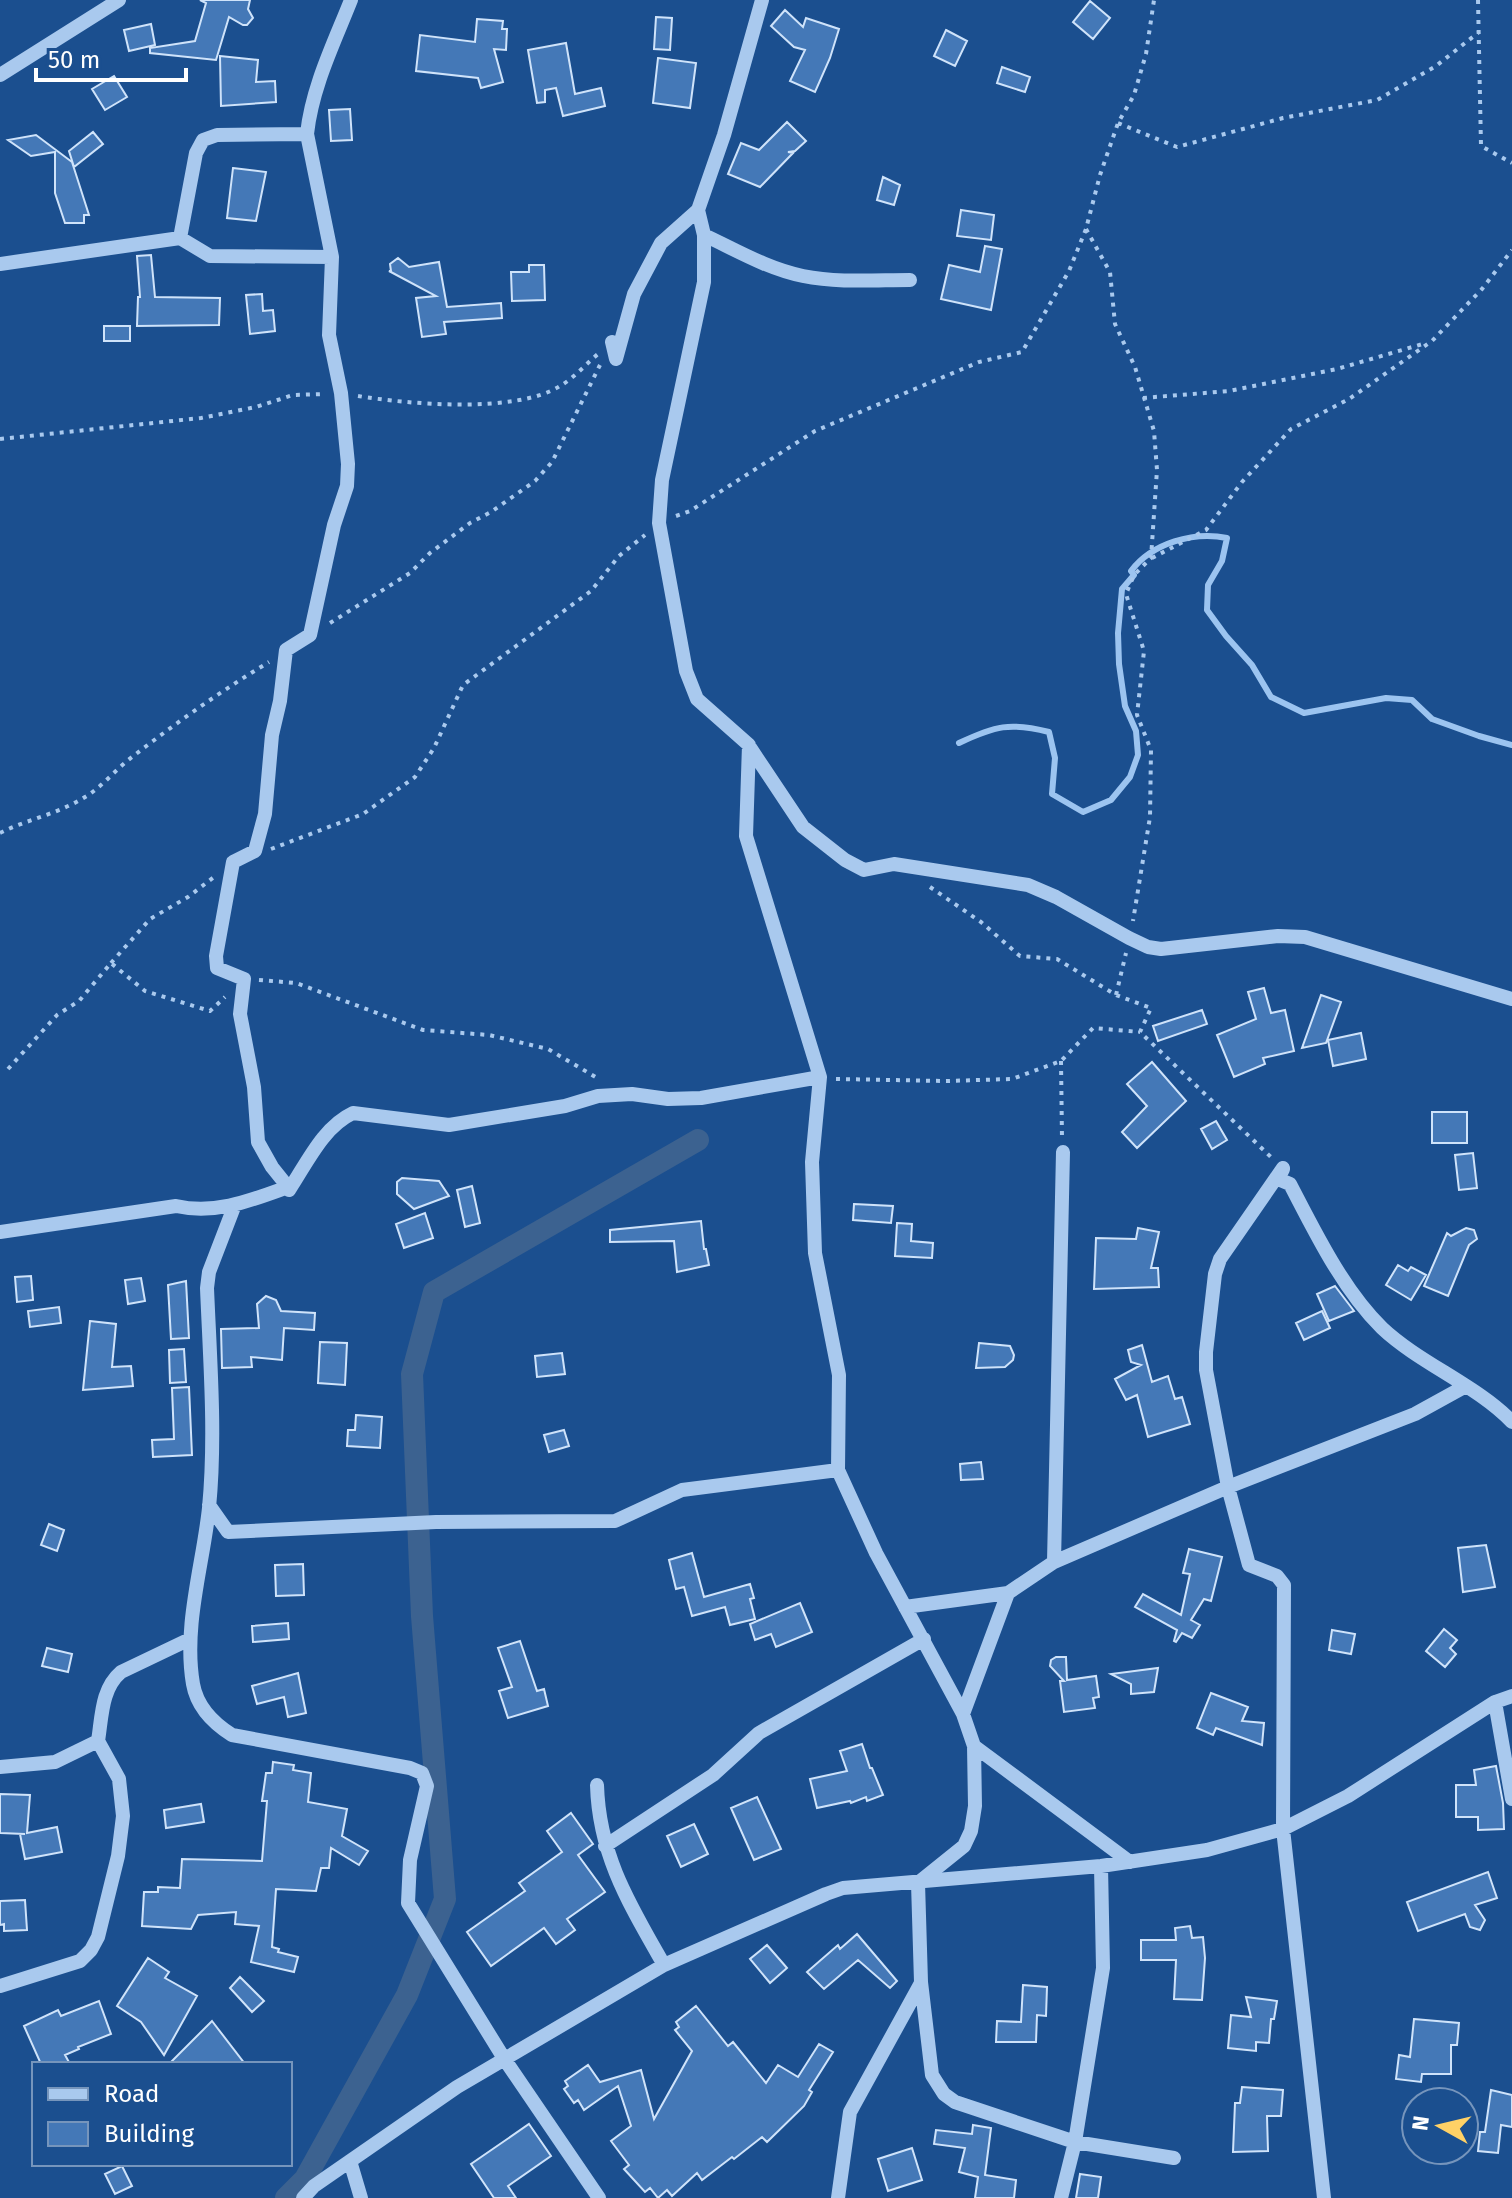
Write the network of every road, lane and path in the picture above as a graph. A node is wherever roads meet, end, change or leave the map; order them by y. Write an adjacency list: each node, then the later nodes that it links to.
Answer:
1 (119, 0): 7 (street)
2 (351, 0): 9 (street)
3 (762, 0): 11 (street)
4 (1154, 0): 8 (path)
5 (1478, 0): 6 (path)
6 (1479, 32): 8 (path); 10 (path)
7 (0, 75)
8 (1118, 123): 12 (path)
9 (307, 134): 14 (street); 16 (street)
10 (1512, 163)
11 (698, 210): 13 (street); 20 (street)
12 (1086, 229): 22 (path); 24 (path)
13 (704, 235): 18 (street); 24 (street)
14 (180, 238): 16 (street); 17 (street)
15 (1512, 250): 19 (path)
16 (332, 257): 21 (street)
17 (0, 264)
18 (910, 280)
19 (1432, 341): 22 (path); 25 (path)
20 (612, 342): 21 (path)
21 (341, 393): 23 (path); 28 (street)
22 (1143, 398): 25 (path)
23 (0, 439)
24 (659, 523): 26 (street); 27 (path)
25 (1151, 558): 30 (path)
26 (749, 745): 30 (street); 38 (street)
27 (262, 852)
28 (233, 862): 31 (path); 32 (street)
29 (919, 881): 33 (path)
30 (1129, 938): 33 (path); 34 (street)
31 (111, 963): 32 (path); 37 (path)
32 (244, 979): 39 (path); 42 (street)
33 (1116, 995): 35 (path)
34 (1512, 999)
35 (1140, 1032): 36 (path); 41 (path)
36 (1061, 1061): 38 (path); 40 (path)
37 (8, 1069)
38 (820, 1077): 42 (street); 47 (street)
39 (604, 1082)
40 (1063, 1152): 50 (street)
41 (1283, 1168): 45 (street); 48 (street)
42 (288, 1187): 43 (street)
43 (234, 1207): 44 (street); 49 (street)
44 (0, 1232)
45 (1464, 1387): 46 (street); 48 (street)
46 (1512, 1422)
47 (838, 1470): 49 (street); 52 (street)
48 (1228, 1487): 50 (street); 63 (street)
49 (209, 1505): 53 (street)
50 (1054, 1562): 51 (street)
51 (1008, 1593): 52 (street); 57 (street)
52 (905, 1607): 54 (street)
53 (190, 1639): 58 (street); 71 (street)
54 (924, 1639): 57 (street); 64 (street)
55 (1512, 1696): 56 (street)
56 (1495, 1702): 62 (street); 63 (street)
57 (963, 1714): 59 (street)
58 (98, 1741): 60 (street); 70 (street)
59 (974, 1746): 65 (street); 67 (street)
60 (0, 1767)
61 (597, 1785): 64 (street)
62 (1512, 1799)
63 (1283, 1829): 65 (street); 80 (street)
64 (605, 1846): 68 (street)
65 (1130, 1862): 66 (street)
66 (1101, 1866): 67 (street); 72 (street)
67 (918, 1883): 68 (street); 69 (street)
68 (664, 1965): 71 (street)
69 (921, 1982): 72 (street); 78 (street)
70 (0, 1986)
71 (505, 2060): 74 (street); 77 (street)
72 (1075, 2142): 73 (street); 79 (street)
73 (1174, 2158)
74 (350, 2161): 75 (street); 76 (street)
75 (303, 2198)
76 (361, 2198)
77 (599, 2198)
78 (838, 2198)
79 (1061, 2198)
80 (1324, 2198)

